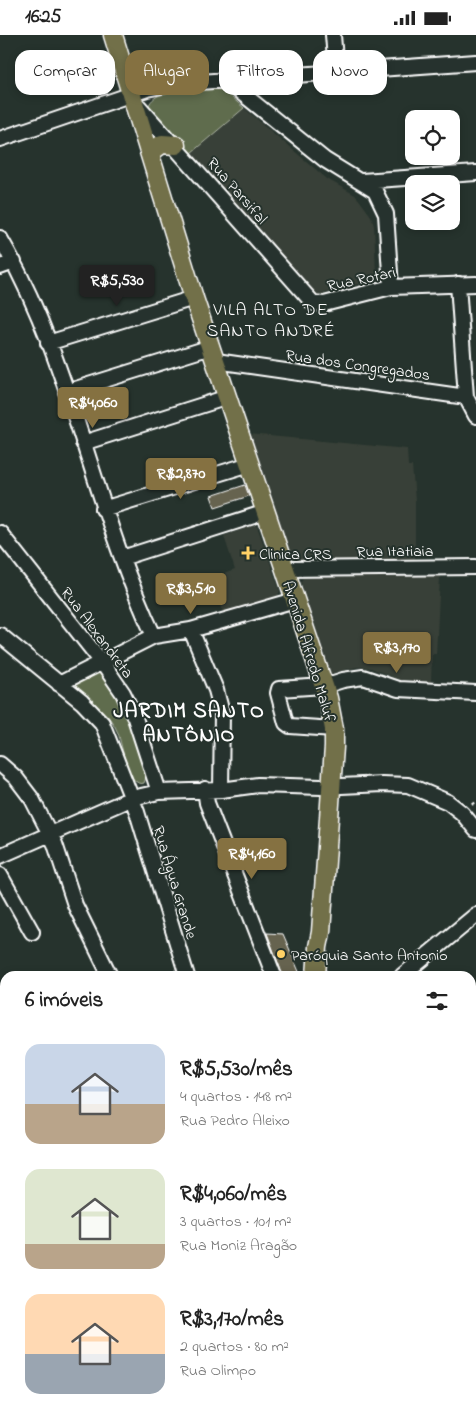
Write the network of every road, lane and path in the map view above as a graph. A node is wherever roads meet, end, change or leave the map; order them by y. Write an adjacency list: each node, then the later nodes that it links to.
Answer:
1 (113, 35): 8 (main road, Avenida Alfredo Maluf)
2 (333, 35): 3 (street)
3 (334, 50)
4 (476, 62): 5 (street)
5 (387, 68)
6 (219, 78): 8 (street)
7 (244, 95): 13 (street)
8 (133, 97): 9 (street); 10 (street, Rua Parsifal); 11 (main road, Avenida Alfredo Maluf)
9 (0, 139)
10 (176, 145): 11 (main road); 21 (street, Rua Parsifal)
11 (151, 152): 20 (main road, Avenida Alfredo Maluf)
12 (476, 173): 13 (street)
13 (362, 181): 19 (street)
14 (0, 238): 15 (street)
15 (14, 262): 16 (street); 22 (street)
16 (0, 267)
17 (476, 283): 18 (street, Rua Rotari)
18 (458, 284): 19 (street, Rua Rotari); 26 (street)
19 (391, 287): 21 (street, Rua Rotari)
20 (194, 298): 22 (street); 23 (main road, Avenida Alfredo Maluf)
21 (313, 303)
22 (48, 343): 24 (street)
23 (213, 354): 24 (street); 25 (main road, Avenida Alfredo Maluf); 26 (street, Rua dos Congregados)
24 (66, 392): 28 (street)
25 (228, 397): 28 (street); 29 (main road, Avenida Alfredo Maluf)
26 (466, 397): 27 (street)
27 (476, 416)
28 (82, 443): 30 (street)
29 (250, 463): 30 (street); 31 (main road, Avenida Alfredo Maluf)
30 (103, 509): 33 (street)
31 (266, 511): 33 (street); 35 (main road, Avenida Alfredo Maluf)
32 (0, 533): 40 (street, Rua Alexandreta)
33 (122, 558): 39 (street)
34 (476, 567): 35 (street, Rua Itatiaia)
35 (285, 569): 36 (main road, Avenida Alfredo Maluf)
36 (295, 600): 37 (street); 42 (main road, Avenida Alfredo Maluf)
37 (191, 630): 39 (street); 48 (street)
38 (0, 635): 41 (street, Rua Água Grande)
39 (154, 636): 40 (street)
40 (101, 661): 41 (street); 49 (street, Rua Alexandreta)
41 (59, 684): 50 (street, Rua Água Grande)
42 (324, 686): 43 (street); 44 (main road, Avenida Alfredo Maluf); 44 (street)
43 (476, 693)
44 (334, 729): 46 (main road, Avenida Alfredo Maluf)
45 (0, 764): 52 (street)
46 (332, 787): 48 (street); 51 (street); 57 (main road, Avenida Alfredo Maluf)
47 (205, 789): 48 (street); 49 (street); 60 (street)
48 (221, 790)
49 (159, 792): 50 (street)
50 (132, 798): 52 (street); 59 (street, Rua Água Grande)
51 (476, 830)
52 (50, 835): 53 (street); 58 (street)
53 (0, 856)
54 (0, 875): 56 (street)
55 (476, 915): 63 (street)
56 (32, 933)
57 (322, 933): 61 (main road, Avenida Alfredo Maluf); 62 (main road, Avenida Alfredo Maluf)
58 (106, 971)
59 (184, 971)
60 (272, 971)
61 (316, 971)
62 (322, 971)
63 (408, 971)

